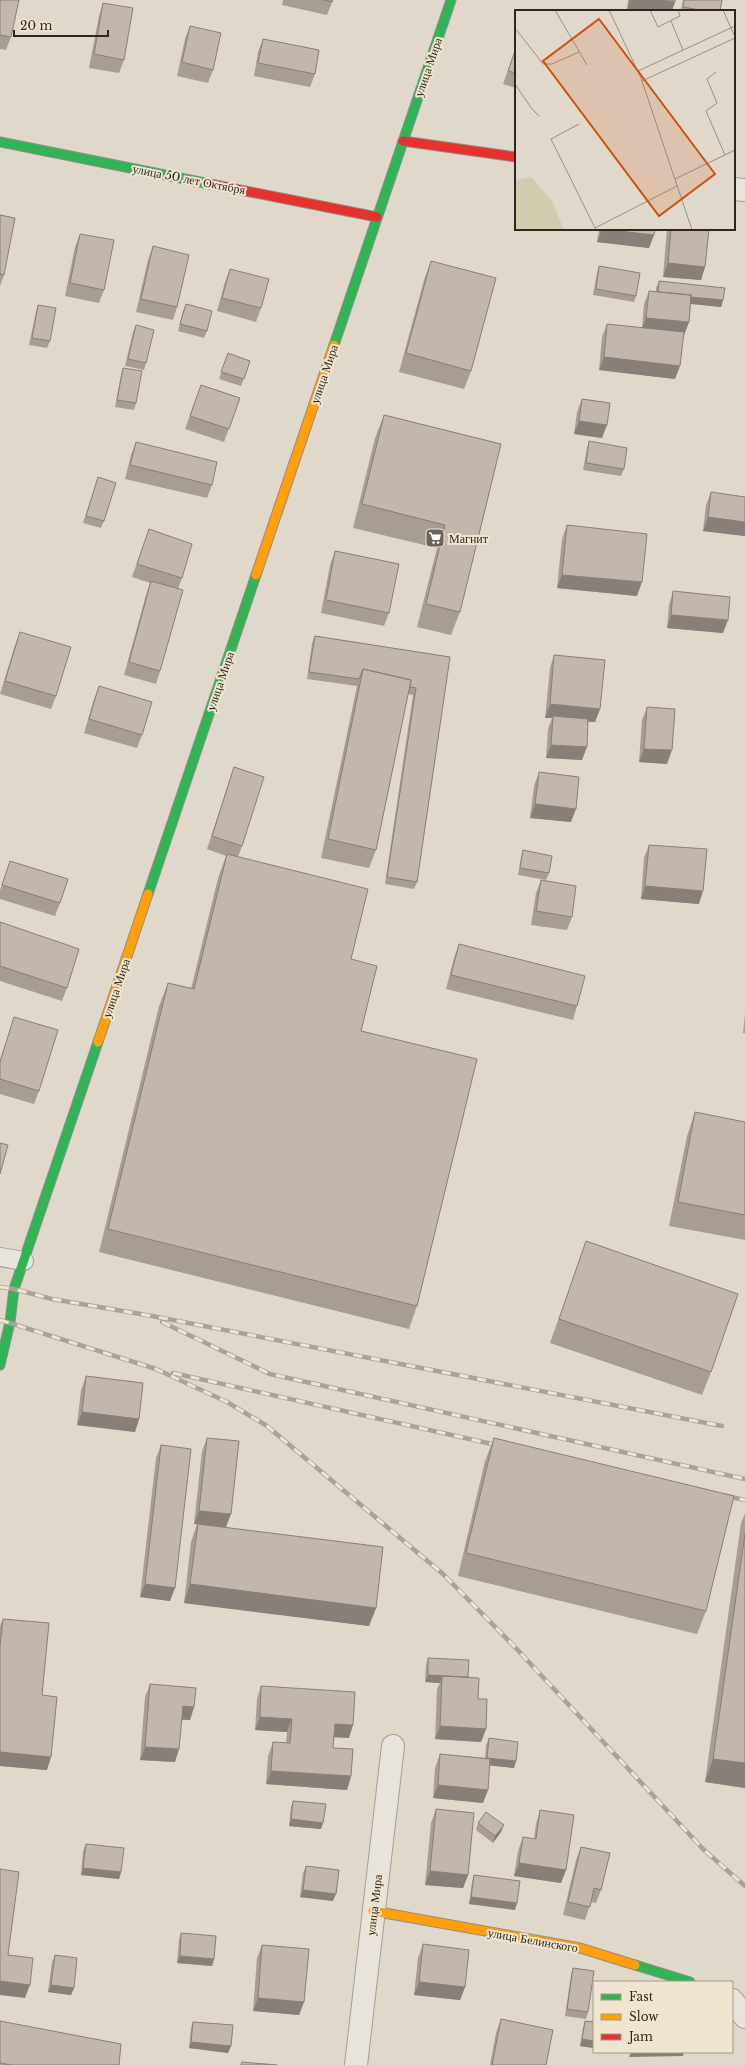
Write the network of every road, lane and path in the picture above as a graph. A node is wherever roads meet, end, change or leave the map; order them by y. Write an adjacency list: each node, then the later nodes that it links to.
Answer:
1 (451, 0): 2 (street, улица Мира)
2 (403, 141): 4 (street); 7 (street, улица Мира)
3 (0, 142): 7 (street, улица 50 лет Октября)
4 (515, 157)
5 (735, 189): 6 (street)
6 (745, 190)
7 (378, 217): 9 (street, улица Мира)
8 (0, 1257): 9 (lane)
9 (24, 1261): 10 (street, улица Мира)
10 (0, 1365)
11 (392, 1746): 12 (street, улица Мира)
12 (374, 1911): 13 (street, улица Белинского); 16 (street, улица Мира)
13 (687, 1981)
14 (733, 2001): 15 (street)
15 (745, 2017)
16 (356, 2065)

